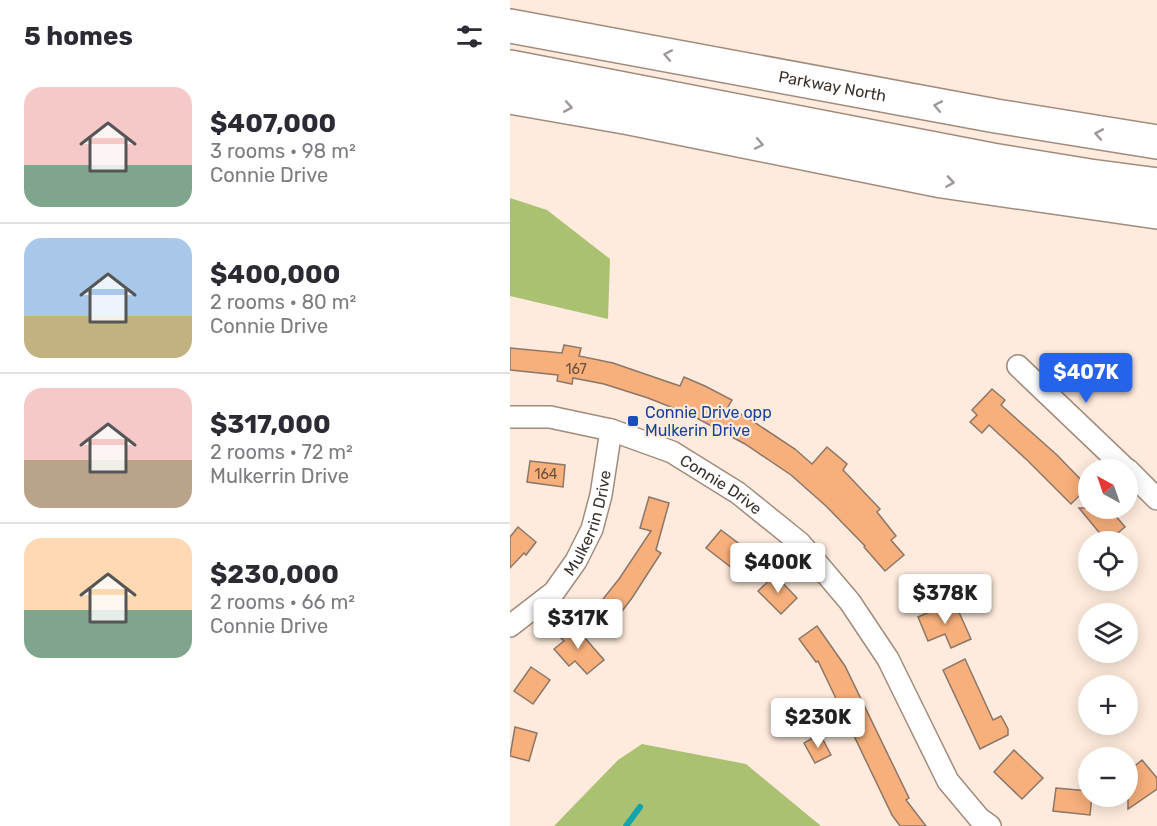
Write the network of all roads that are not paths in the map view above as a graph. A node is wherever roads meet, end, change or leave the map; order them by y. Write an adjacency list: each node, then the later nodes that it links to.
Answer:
1 (510, 3): 3 (highway)
2 (510, 26): 3 (highway, Parkway North)
3 (586, 39): 6 (highway, Parkway North, one-way to 3)
4 (510, 67): 7 (highway)
5 (510, 97): 8 (highway, one-way to 8)
6 (1157, 142)
7 (1157, 185)
8 (1157, 212)
9 (1018, 366): 12 (street)
10 (510, 417): 11 (street, Connie Drive)
11 (612, 430): 15 (street, Mulkerrin Drive); 16 (street, Connie Drive)
12 (1116, 459)
13 (1138, 480): 14 (street)
14 (1157, 499)
15 (510, 626)
16 (990, 826)

